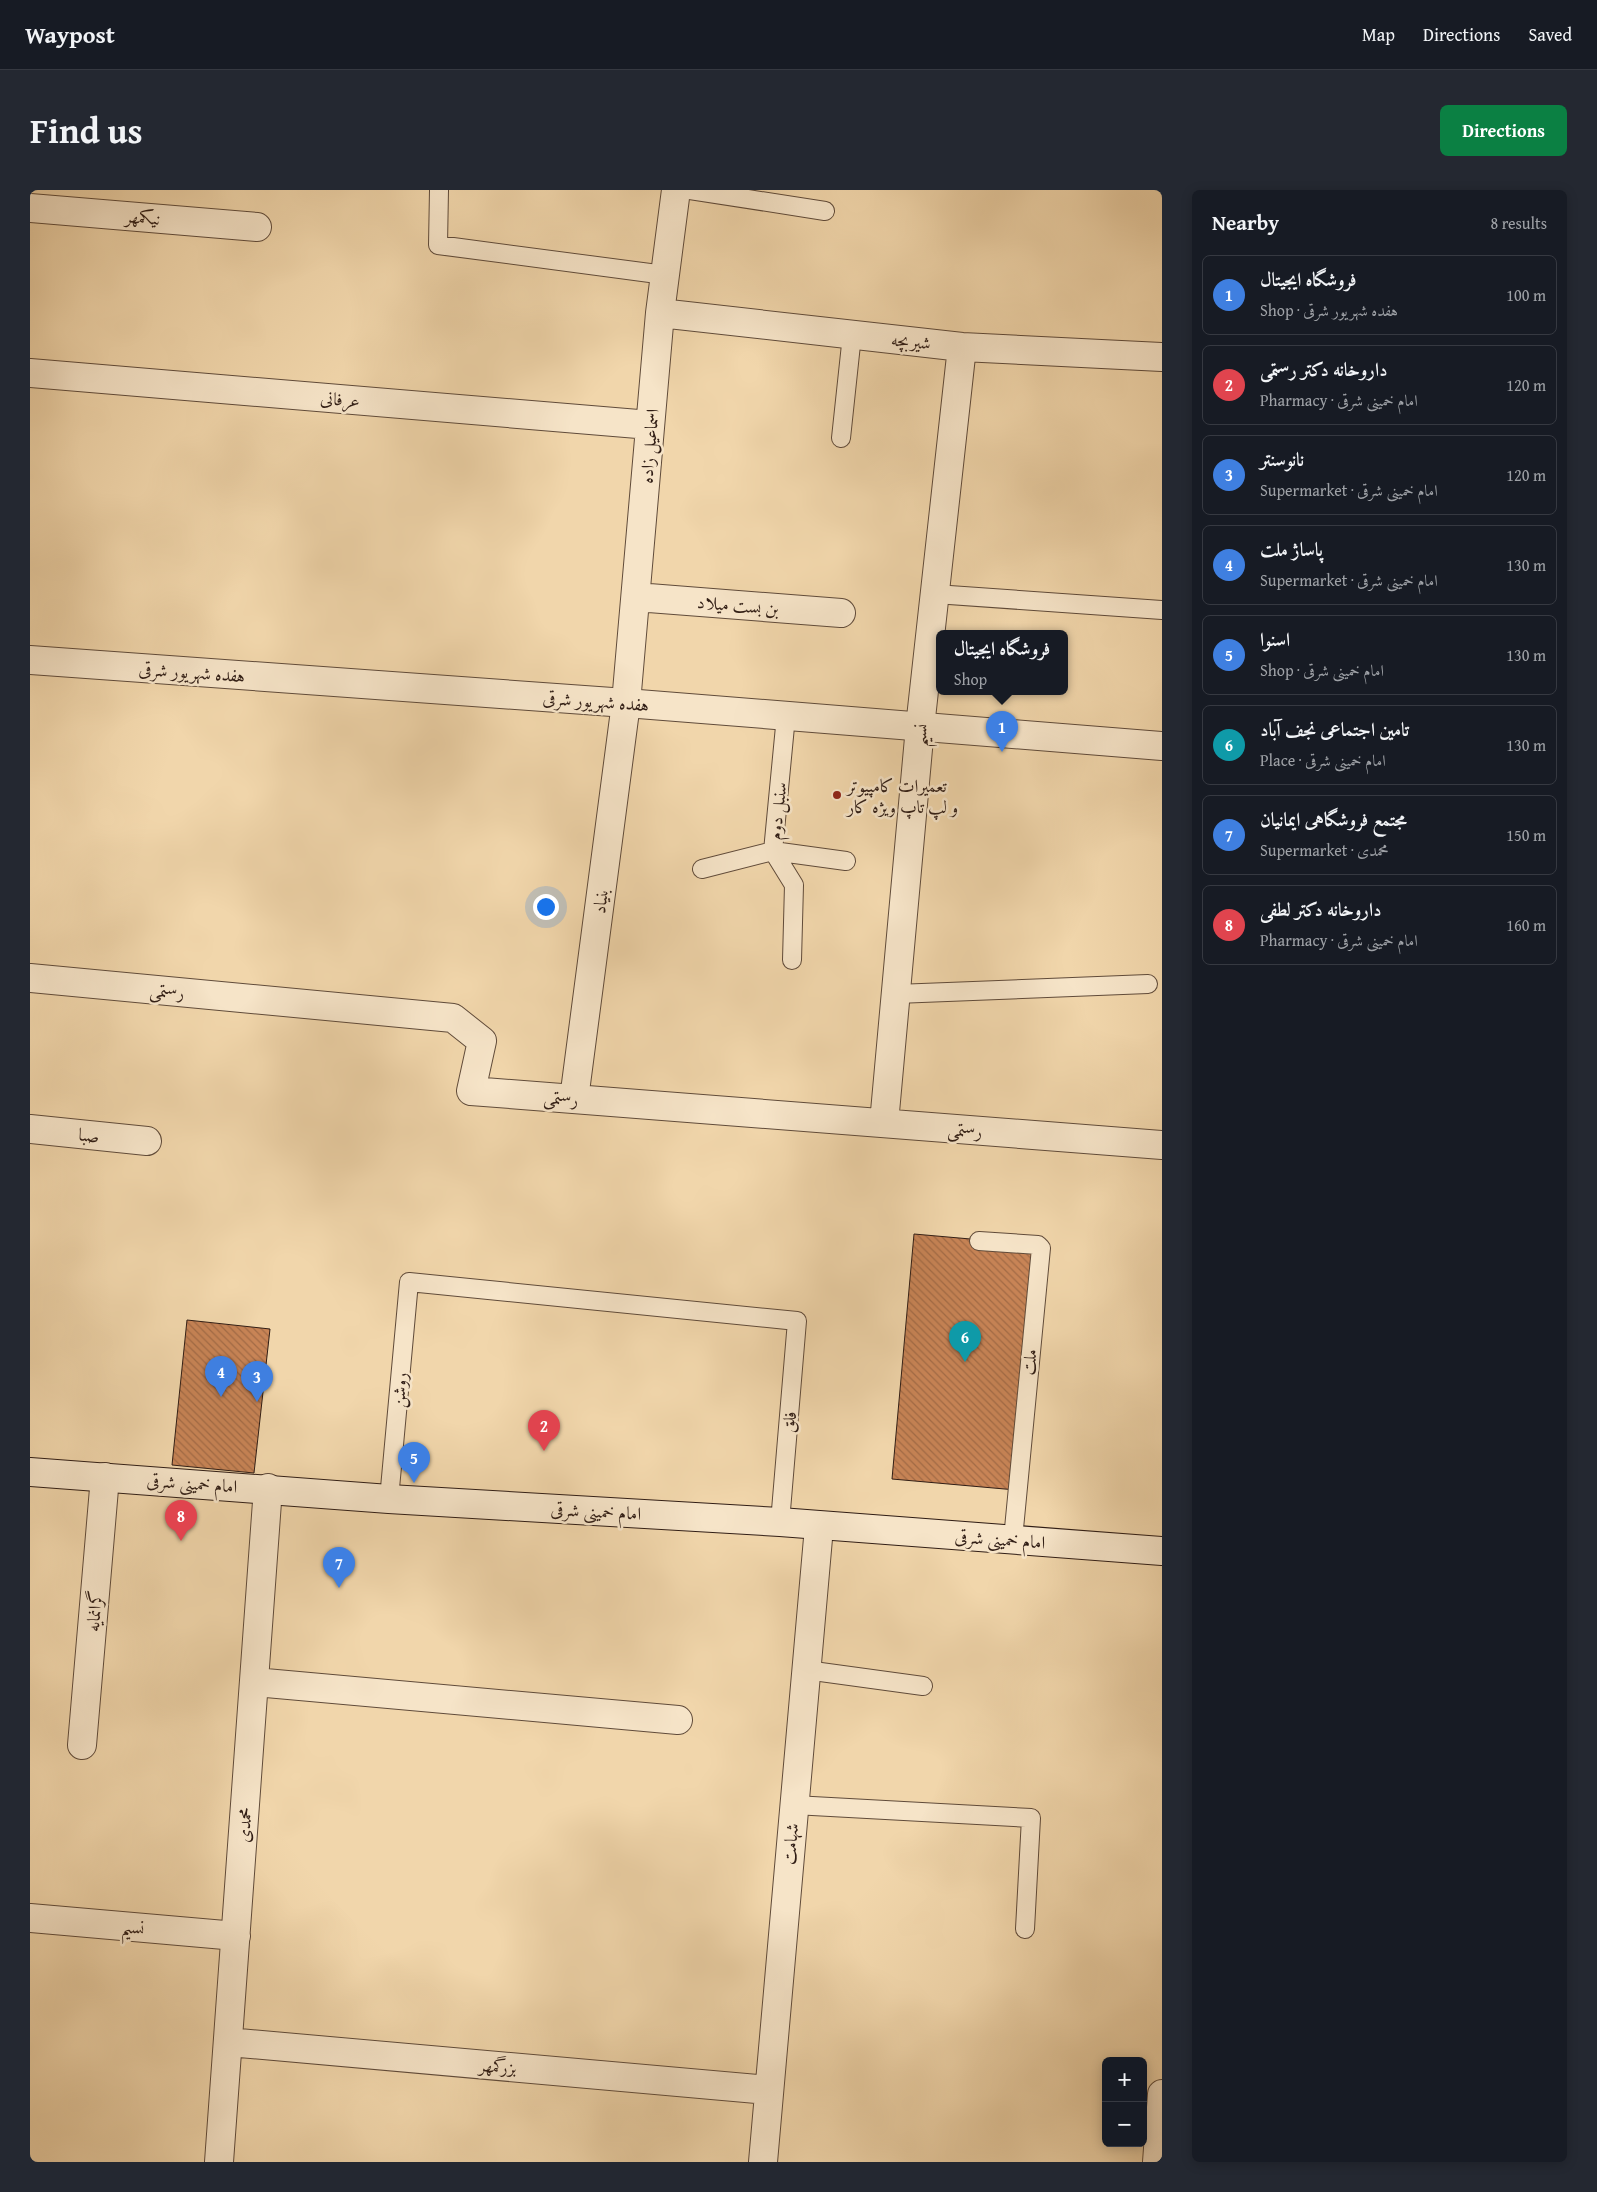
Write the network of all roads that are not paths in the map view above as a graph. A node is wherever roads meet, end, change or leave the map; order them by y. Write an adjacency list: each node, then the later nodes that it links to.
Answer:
1 (439, 190): 7 (lane)
2 (676, 190): 7 (street, اسماعیل زاده)
3 (690, 190): 5 (lane)
4 (30, 208): 6 (street, نیکمهر)
5 (825, 211)
6 (257, 227)
7 (665, 275): 8 (street, اسماعیل زاده)
8 (660, 313): 9 (street, شیربچه); 13 (street, اسماعیل زاده)
9 (852, 335): 10 (street, شیربچه); 14 (lane)
10 (962, 347): 11 (street, شیربچه); 15 (street, نسیم)
11 (1162, 357)
12 (30, 373): 13 (street, عرفانی)
13 (650, 425): 16 (street, اسماعیل زاده)
14 (841, 438)
15 (935, 594): 17 (lane); 22 (street, نسیم)
16 (636, 597): 18 (street, بن بست میلاد); 20 (street, اسماعیل زاده)
17 (1162, 610)
18 (841, 614)
19 (30, 660): 20 (street, هفده شهریور شرقی)
20 (626, 703): 21 (street, هفده شهریور شرقی); 31 (street, بنیاد)
21 (786, 716): 22 (street, هفده شهریور شرقی); 24 (lane, سنبل دوم)
22 (920, 727): 23 (street, هفده شهریور شرقی); 30 (street, نسیم)
23 (1162, 746)
24 (773, 851): 25 (lane); 26 (lane); 27 (lane, سنبل دوم)
25 (846, 861)
26 (702, 869)
27 (792, 960)
28 (30, 978): 31 (street, رستمی)
29 (1148, 984): 30 (lane)
30 (896, 994): 32 (street, نسیم)
31 (574, 1099): 32 (street, رستمی)
32 (884, 1123): 35 (street, رستمی)
33 (30, 1129): 34 (street, صبا)
34 (147, 1141)
35 (1162, 1145)
36 (978, 1241): 44 (lane, ملت)
37 (409, 1282): 41 (lane, روشن); 42 (lane, فلق)
38 (30, 1472): 39 (street, امام خمینی شرقی)
39 (105, 1477): 40 (street, امام خمینی شرقی); 50 (street, گرانمایه)
40 (268, 1488): 41 (street, امام خمینی شرقی); 47 (street, محمدی)
41 (389, 1499): 42 (street, امام خمینی شرقی)
42 (780, 1522): 43 (street, امام خمینی شرقی)
43 (819, 1527): 44 (street, امام خمینی شرقی); 46 (street, شهامت)
44 (1013, 1539): 45 (street, امام خمینی شرقی)
45 (1162, 1551)
46 (806, 1670): 48 (lane); 51 (street, شهامت)
47 (254, 1682): 49 (street); 54 (street, محمدی)
48 (922, 1686)
49 (678, 1720)
50 (82, 1745)
51 (794, 1805): 53 (lane); 56 (street, شهامت)
52 (30, 1918): 54 (street, نسیم)
53 (1025, 1929)
54 (236, 1936): 55 (street, محمدی)
55 (228, 2042): 56 (street, بزرگمهر); 59 (street, محمدی)
56 (768, 2090): 60 (street, شهامت)
57 (1162, 2094): 58 (street)
58 (1159, 2149)
59 (219, 2162)
60 (762, 2162)

